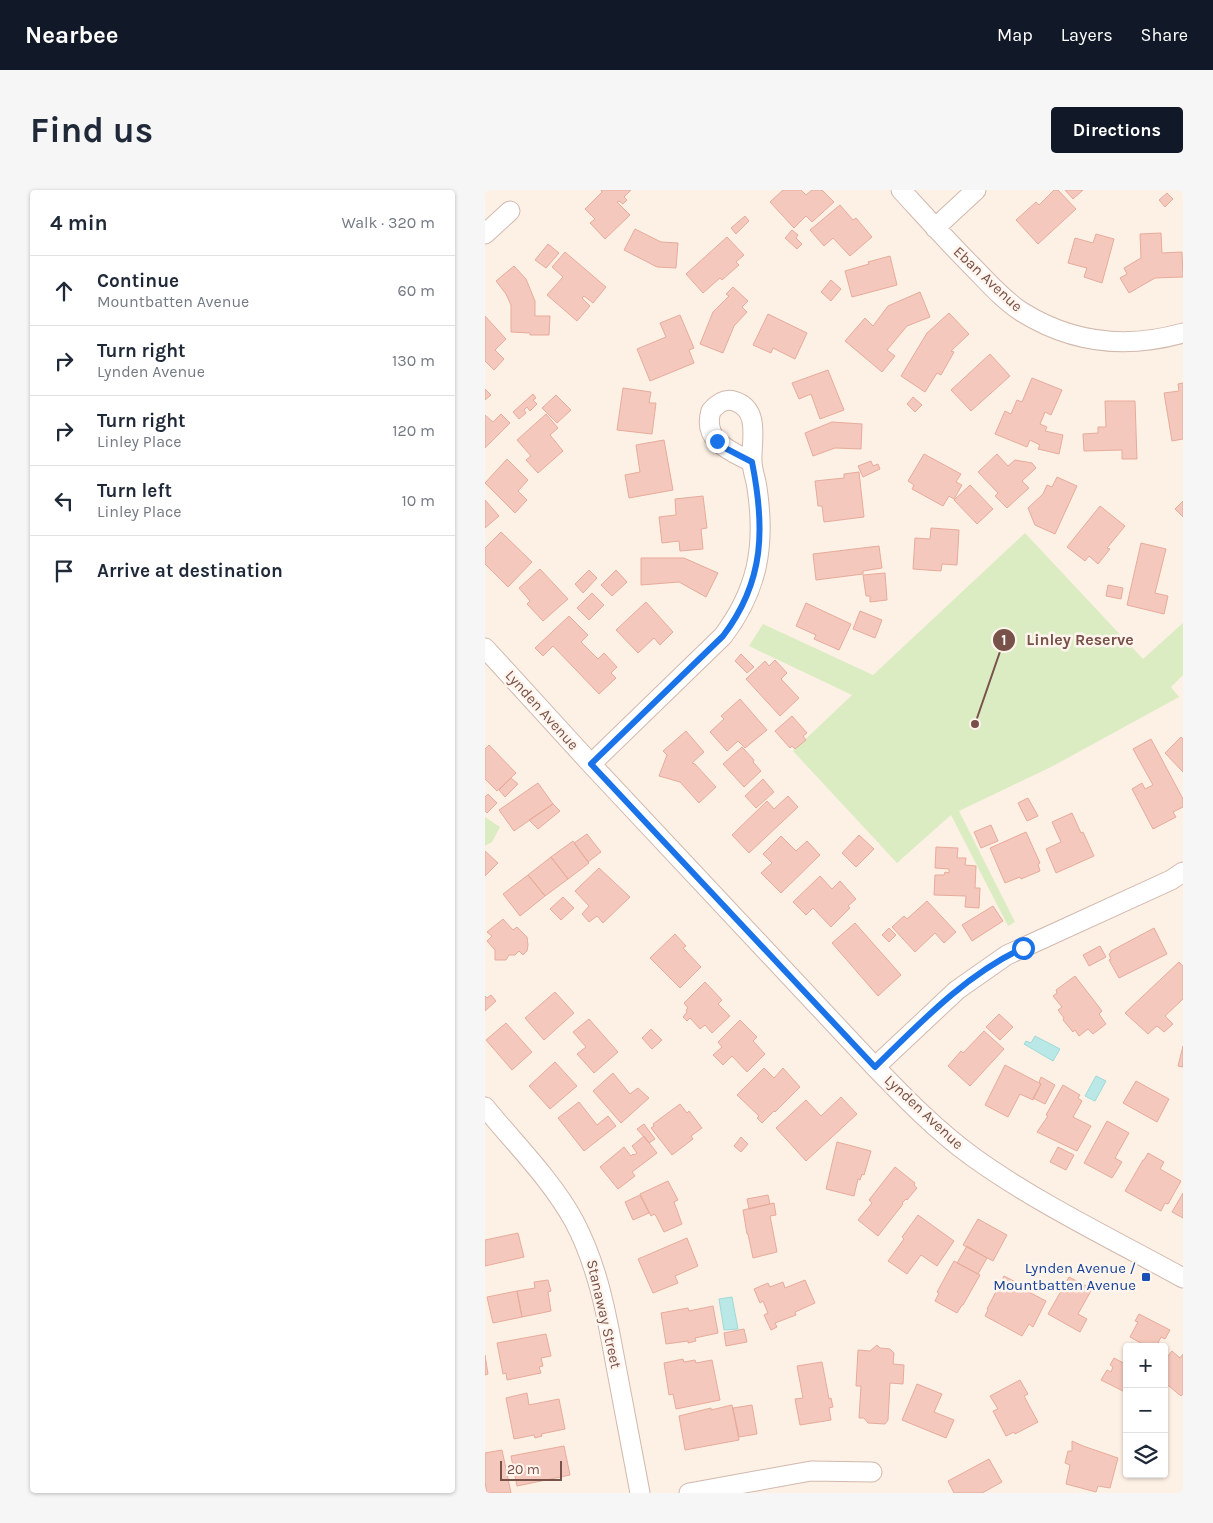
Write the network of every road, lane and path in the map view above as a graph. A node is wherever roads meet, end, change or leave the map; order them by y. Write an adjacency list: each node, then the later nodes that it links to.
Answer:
1 (901, 190): 4 (street, Eban Avenue)
2 (976, 190): 4 (street)
3 (509, 211): 5 (street)
4 (935, 228): 6 (street, Eban Avenue)
5 (485, 234)
6 (1183, 333)
7 (752, 462): 9 (street)
8 (485, 648): 9 (street, Lynden Avenue)
9 (591, 764): 11 (street, Lynden Avenue)
10 (1179, 882): 11 (street)
11 (875, 1067): 13 (street, Lynden Avenue)
12 (485, 1107): 15 (street, Stanaway Street)
13 (1183, 1278)
14 (873, 1472): 16 (street)
15 (640, 1493)
16 (689, 1493)

